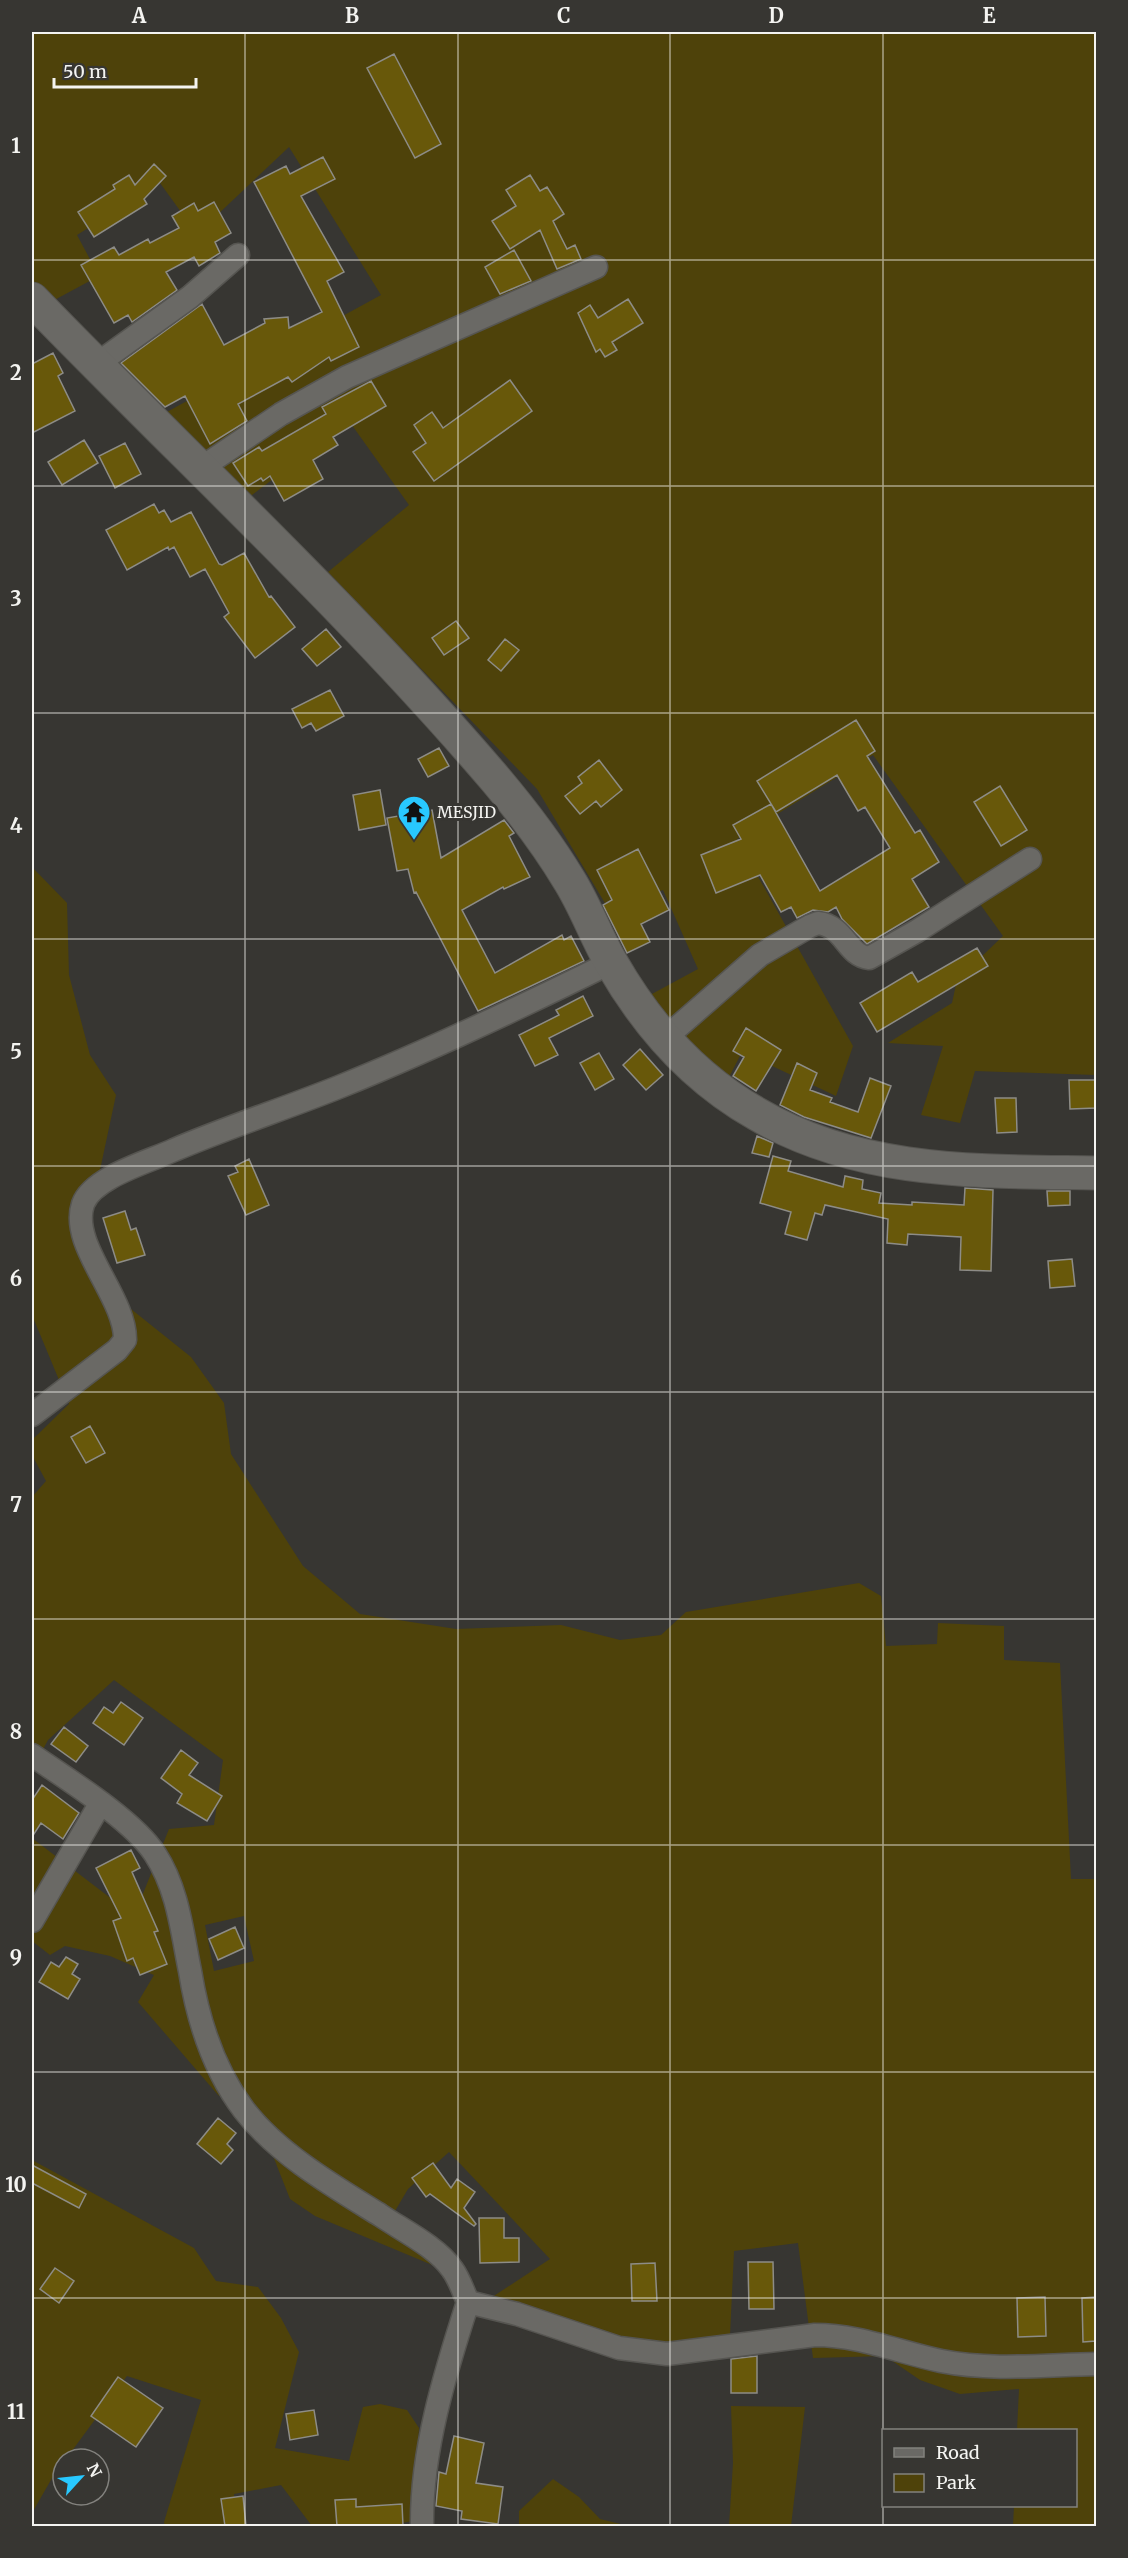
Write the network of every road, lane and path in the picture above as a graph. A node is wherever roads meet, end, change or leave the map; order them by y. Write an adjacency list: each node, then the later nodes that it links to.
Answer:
1 (238, 255): 4 (street)
2 (596, 267): 5 (street)
3 (32, 299): 4 (street)
4 (97, 364): 5 (street)
5 (201, 468): 7 (street)
6 (1030, 859): 8 (street)
7 (610, 963): 8 (street); 10 (street)
8 (664, 1039): 9 (street)
9 (1096, 1173)
10 (32, 1415)
11 (32, 1755): 12 (street)
12 (100, 1804): 13 (street); 14 (street)
13 (32, 1921)
14 (468, 2302): 15 (street); 16 (street)
15 (1096, 2364)
16 (422, 2526)

